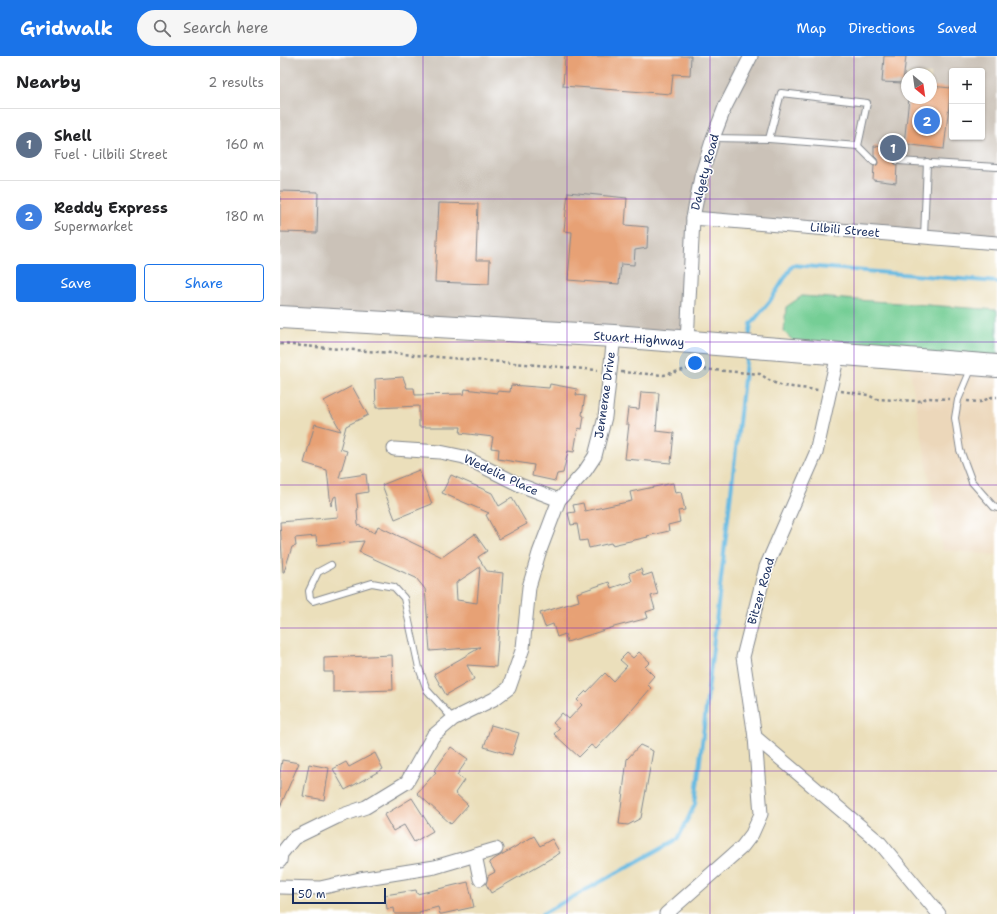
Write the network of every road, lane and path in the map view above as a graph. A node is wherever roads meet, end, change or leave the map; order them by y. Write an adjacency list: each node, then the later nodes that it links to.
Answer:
1 (751, 56): 2 (street, Dalgety Road)
2 (713, 138): 3 (lane); 9 (street, Dalgety Road)
3 (769, 139): 4 (lane); 4 (lane)
4 (858, 146): 6 (lane)
5 (898, 161): 7 (lane)
6 (874, 162)
7 (927, 162): 8 (lane); 10 (lane)
8 (997, 167)
9 (693, 218): 10 (street, Lilbili Street); 14 (street, Dalgety Road)
10 (924, 237): 11 (street, Lilbili Street)
11 (997, 243)
12 (280, 317): 13 (highway, Stuart Highway)
13 (614, 336): 14 (highway, Stuart Highway); 19 (street, Jennerae Drive)
14 (687, 343): 16 (highway, Stuart Highway)
15 (280, 344): 19 (path)
16 (838, 354): 17 (highway, Stuart Highway); 20 (street, Bitzer Road)
17 (973, 364): 18 (highway, Stuart Highway); 22 (lane)
18 (997, 366)
19 (609, 371): 20 (path); 24 (street, Jennerae Drive)
20 (830, 390): 22 (path); 28 (street, Bitzer Road)
21 (997, 398): 22 (path)
22 (958, 400): 25 (lane)
23 (394, 449): 24 (street, Wedelia Place)
24 (559, 500): 27 (street, Jennerae Drive)
25 (997, 508)
26 (331, 565): 27 (lane)
27 (453, 719): 31 (street, Jennerae Drive)
28 (755, 737): 34 (street, Bitzer Road); 35 (street)
29 (496, 849): 30 (street)
30 (475, 855): 32 (street); 33 (street)
31 (280, 861)
32 (480, 879)
33 (280, 888)
34 (666, 914)
35 (939, 914)

